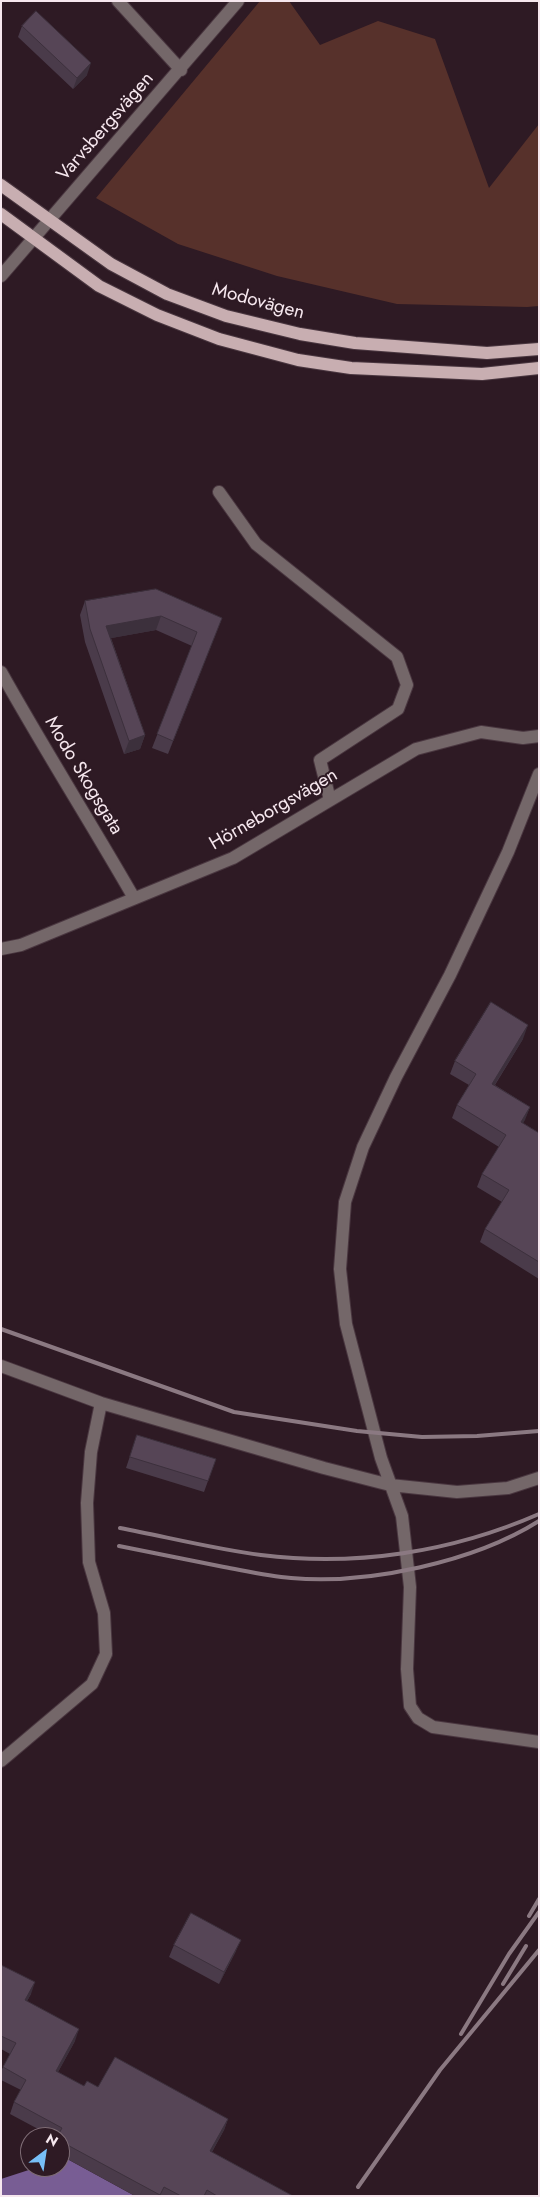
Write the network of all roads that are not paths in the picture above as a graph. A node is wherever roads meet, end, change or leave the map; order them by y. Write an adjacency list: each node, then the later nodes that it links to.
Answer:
1 (118, 1): 3 (street)
2 (238, 1): 3 (street, Varvsbergsvägen)
3 (180, 70): 6 (street, Varvsbergsvägen)
4 (1, 185): 6 (main road, Modovägen)
5 (1, 214): 7 (main road)
6 (49, 220): 7 (street, Varvsbergsvägen); 9 (main road, Modovägen)
7 (33, 237): 8 (street, Varvsbergsvägen); 10 (main road)
8 (1, 276)
9 (539, 349)
10 (539, 368)
11 (219, 492): 15 (street)
12 (1, 672): 16 (street, Modo Skogsgata)
13 (539, 736): 15 (street, Hörneborgsvägen)
14 (539, 774): 21 (street)
15 (330, 800): 16 (street, Hörneborgsvägen)
16 (134, 898): 17 (street, Hörneborgsvägen)
17 (1, 949)
18 (1, 1366): 19 (street)
19 (101, 1403): 21 (street); 23 (street)
20 (539, 1478): 21 (street)
21 (390, 1485): 22 (street)
22 (539, 1742)
23 (1, 1761)

